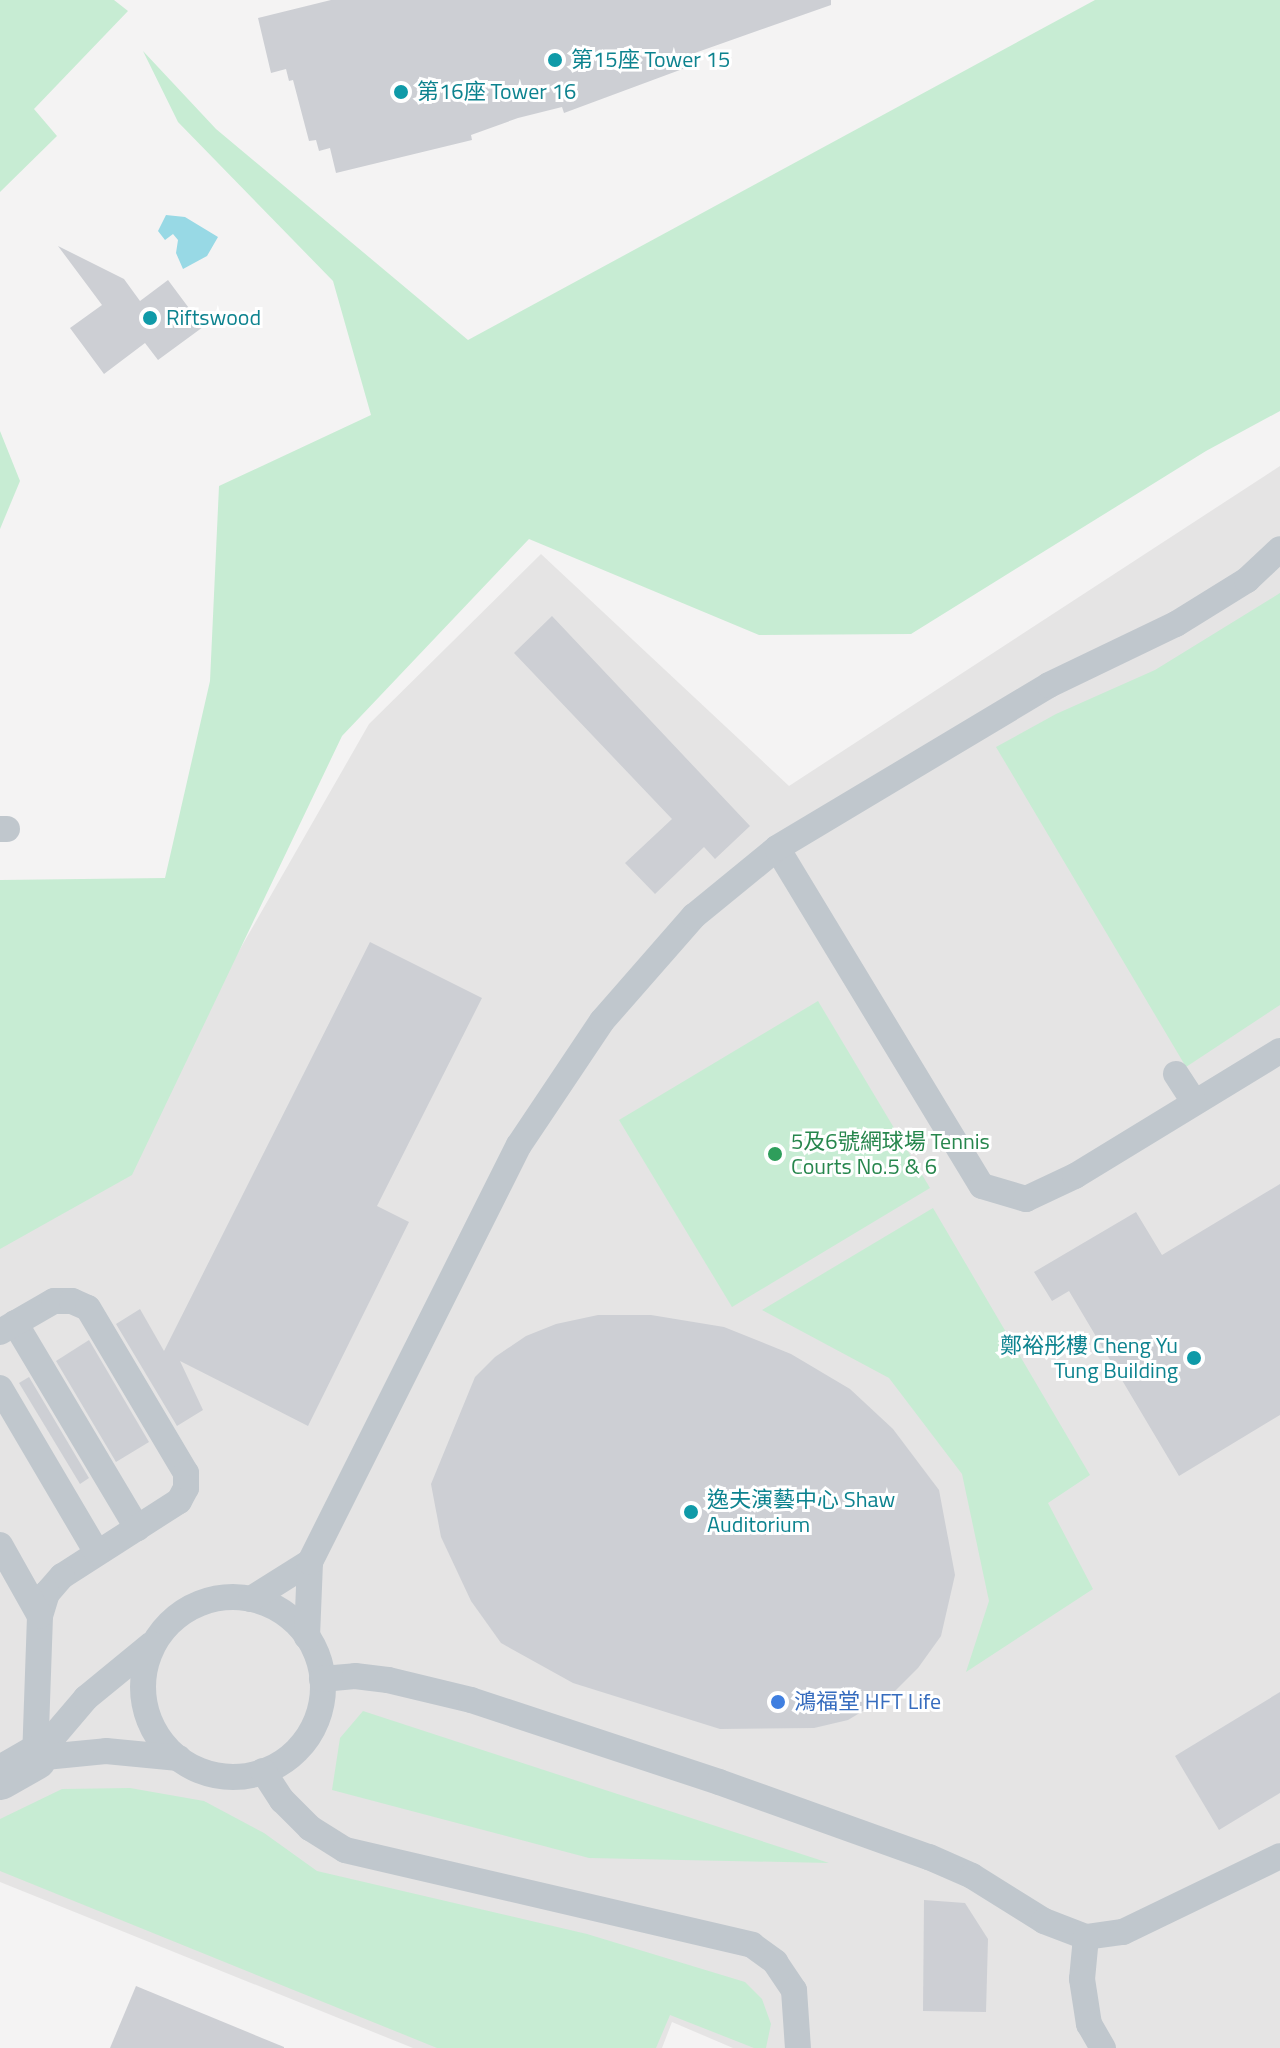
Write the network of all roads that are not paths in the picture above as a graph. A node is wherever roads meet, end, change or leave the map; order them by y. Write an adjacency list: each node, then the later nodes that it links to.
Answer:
1 (1280, 549): 2 (lane)
2 (777, 848): 5 (lane); 11 (lane)
3 (1280, 1051): 5 (lane)
4 (1176, 1074): 5 (lane)
5 (1194, 1102)
6 (8, 1328): 8 (lane); 8 (lane)
7 (0, 1388): 10 (lane)
8 (137, 1528): 10 (lane)
9 (0, 1545): 13 (lane)
10 (97, 1553): 13 (lane)
11 (310, 1562): 12 (lane); 14 (lane)
12 (251, 1599): 14 (lane); 15 (lane)
13 (40, 1616): 18 (lane)
14 (307, 1637): 16 (lane)
15 (154, 1642): 17 (lane); 18 (lane)
16 (322, 1679): 19 (lane); 21 (lane)
17 (179, 1758): 18 (lane); 19 (lane)
18 (17, 1768)
19 (263, 1771): 22 (lane)
20 (1280, 1856): 21 (lane)
21 (1086, 1937): 23 (lane)
22 (798, 2048)
23 (1103, 2048)

